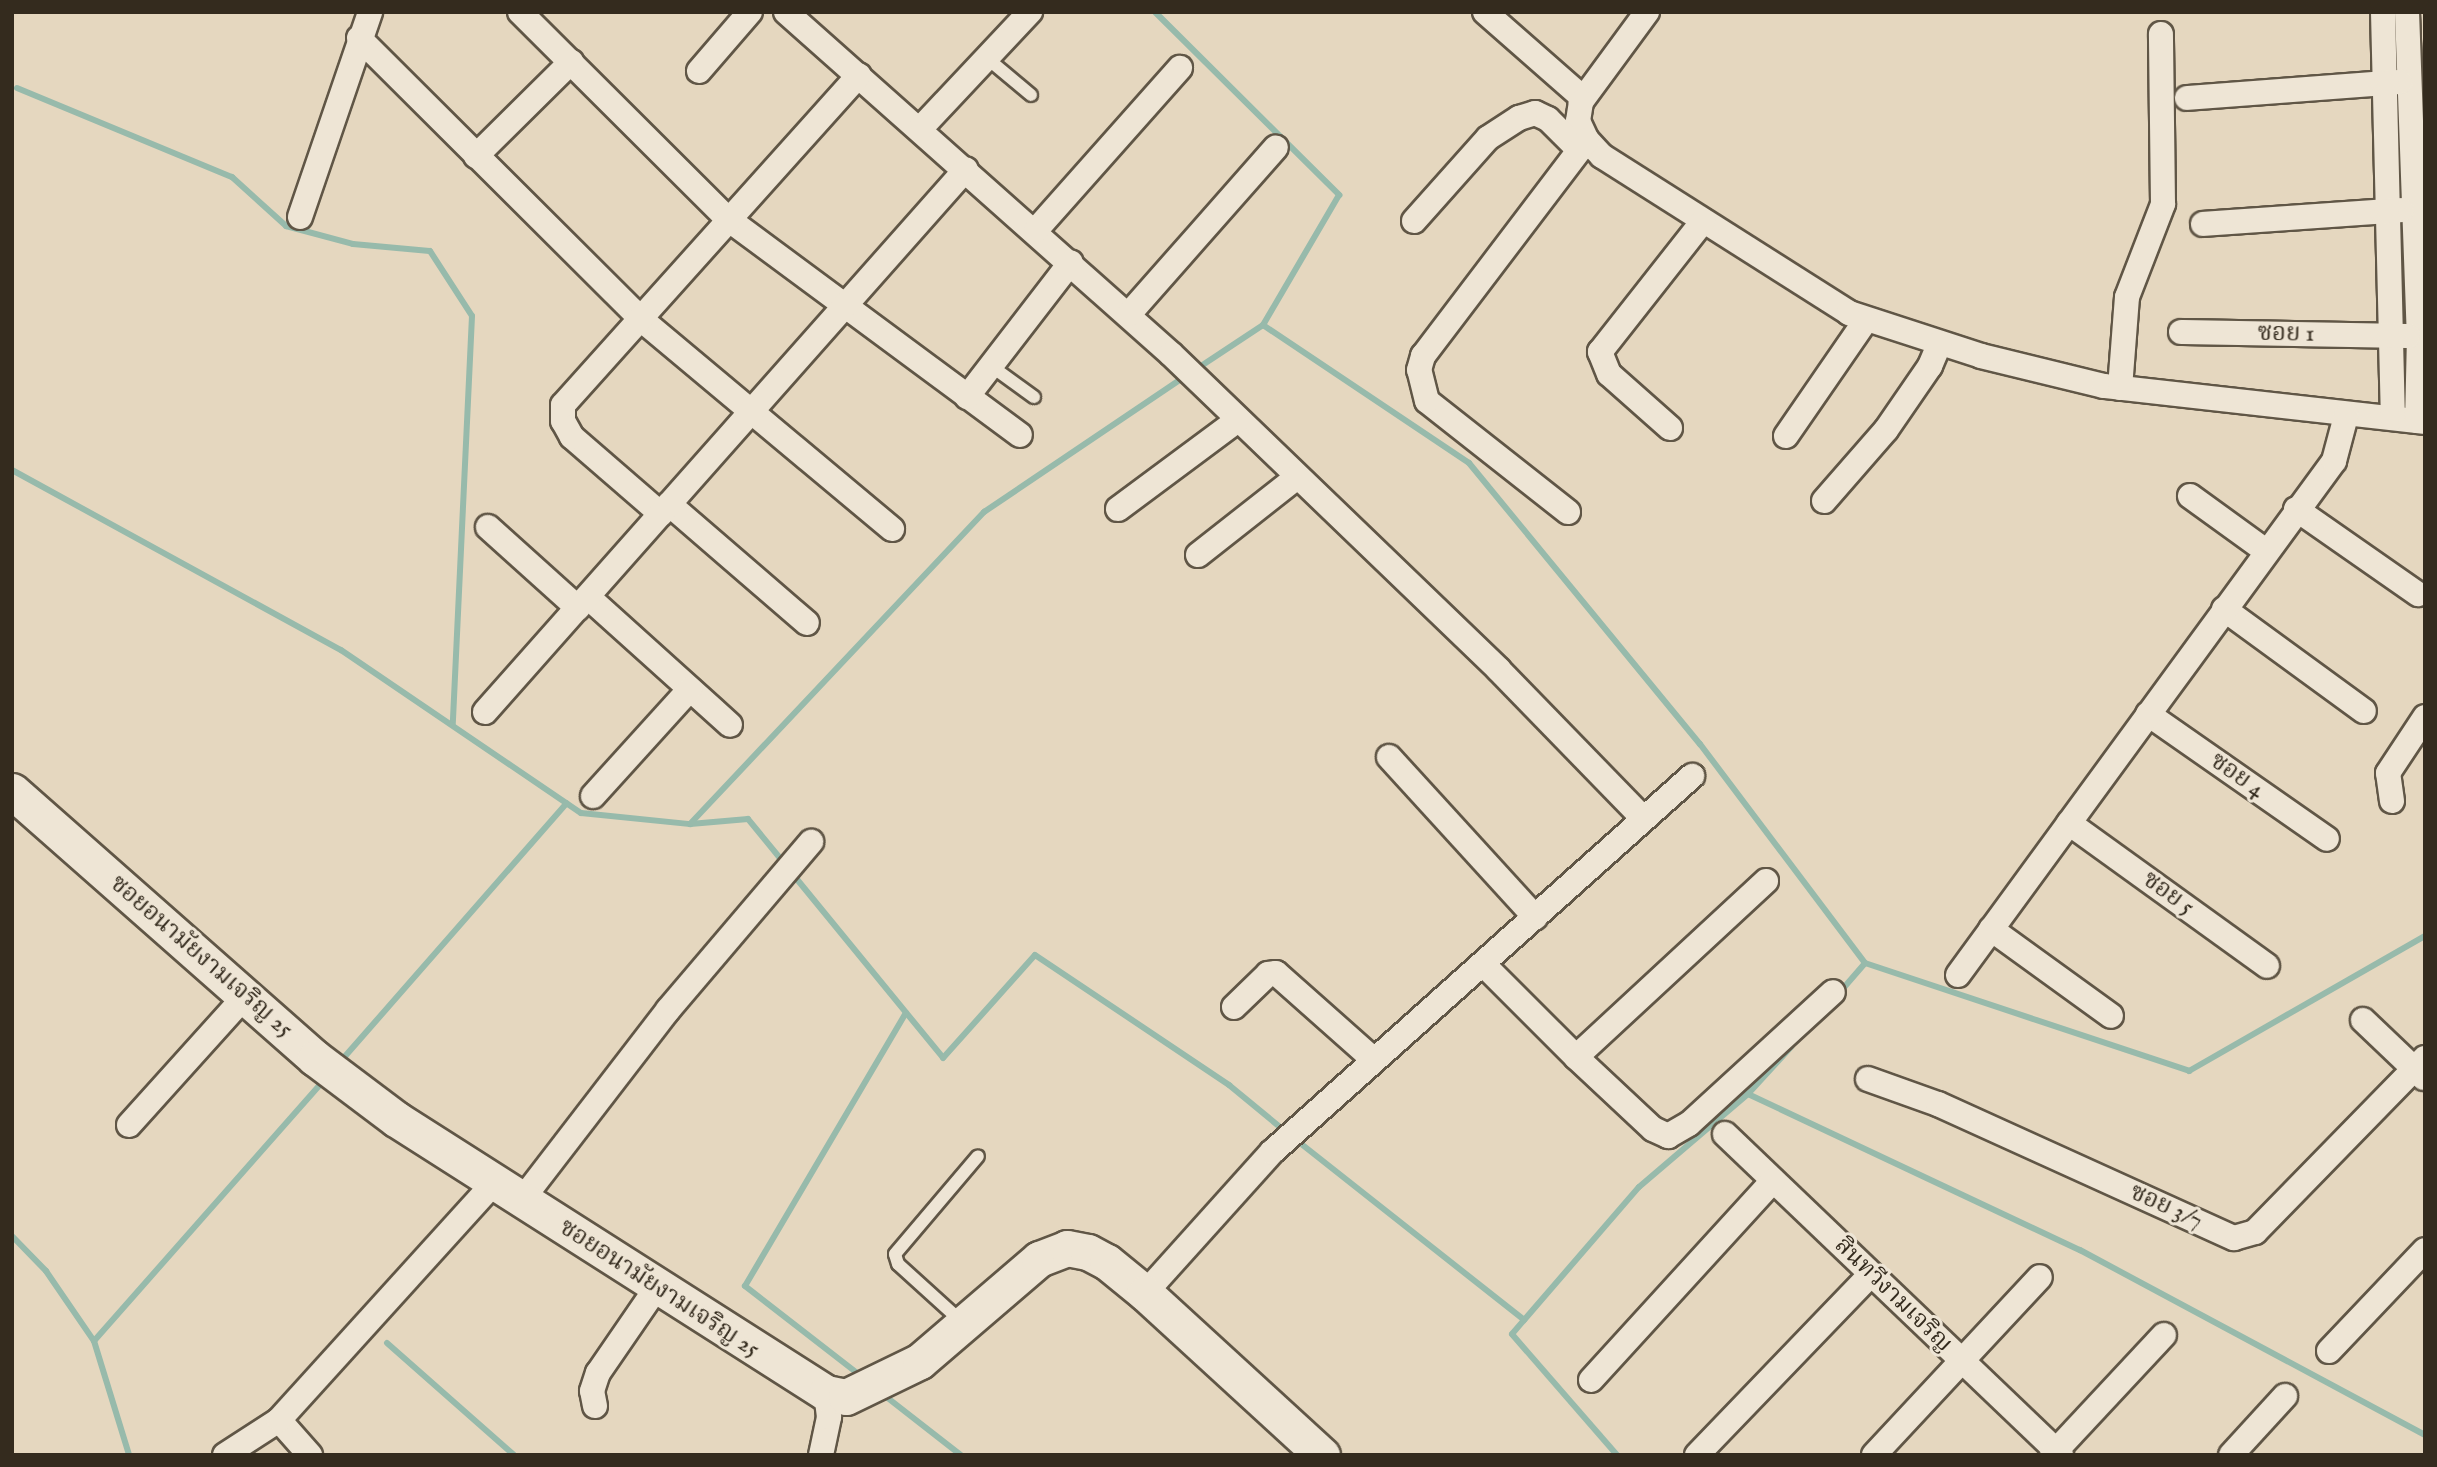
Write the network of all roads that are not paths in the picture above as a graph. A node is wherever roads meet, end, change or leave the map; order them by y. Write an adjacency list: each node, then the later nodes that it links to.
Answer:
1 (370, 12): 11 (street)
2 (520, 12): 13 (street)
3 (750, 12): 15 (street)
4 (1030, 12): 12 (street)
5 (1485, 12): 19 (street)
6 (1647, 12): 19 (street)
7 (2383, 12): 17 (street)
8 (2407, 12): 17 (street)
9 (791, 14): 16 (street)
10 (2161, 34): 44 (street)
11 (359, 38): 24 (street); 28 (street)
12 (988, 59): 18 (lane); 21 (street)
13 (571, 62): 24 (street); 29 (street)
14 (1180, 68): 33 (street)
15 (699, 71)
16 (859, 75): 21 (street); 29 (street)
17 (2406, 82): 20 (street); 26 (street); 27 (street)
18 (1031, 95)
19 (1583, 98): 22 (street)
20 (2187, 98)
21 (920, 130): 25 (street)
22 (1583, 144): 30 (street); 31 (street); 61 (street)
23 (1276, 147): 36 (street)
24 (476, 156): 37 (street)
25 (966, 169): 33 (street); 35 (street)
26 (2419, 209): 27 (street); 41 (street)
27 (2385, 211): 32 (street); 40 (street)
28 (300, 218)
29 (728, 219): 35 (street); 37 (street)
30 (1703, 221): 38 (street); 52 (street)
31 (1414, 222)
32 (2203, 225)
33 (1036, 230): 34 (street)
34 (1071, 262): 36 (street); 43 (street)
35 (844, 308): 45 (street); 47 (street)
36 (1129, 314): 50 (street)
37 (642, 320): 47 (street); 58 (street)
38 (1866, 320): 42 (street); 54 (street)
39 (2181, 332): 40 (street, ซอย 1)
40 (2392, 335): 41 (street, ซอย 1); 49 (street)
41 (2422, 336): 51 (street)
42 (1940, 343): 44 (street); 57 (street)
43 (991, 366): 45 (street); 46 (lane)
44 (2120, 388): 48 (street)
45 (967, 397): 53 (street)
46 (1034, 397)
47 (752, 411): 58 (street); 63 (street)
48 (2346, 416): 49 (street); 60 (street)
49 (2392, 418): 51 (street)
50 (1238, 420): 55 (street); 59 (street)
51 (2421, 421)
52 (1670, 428)
53 (1020, 435)
54 (1786, 436)
55 (1297, 477): 65 (street); 81 (street)
56 (2190, 496): 64 (street)
57 (1824, 501)
58 (665, 509): 67 (street); 69 (street)
59 (1118, 509)
60 (2296, 509): 64 (street); 66 (street)
61 (1568, 512)
62 (488, 527): 67 (street)
63 (892, 529)
64 (2266, 551): 68 (street)
65 (1198, 555)
66 (2418, 594)
67 (583, 603): 70 (street); 72 (street)
68 (2224, 609): 71 (street); 73 (street)
69 (807, 623)
70 (690, 689): 75 (street); 79 (street)
71 (2364, 711)
72 (485, 712)
73 (2148, 714): 82 (street); 83 (street, ซอย 4)
74 (2425, 718): 80 (street)
75 (730, 725)
76 (1389, 757): 86 (street)
77 (1692, 776): 81 (street)
78 (12, 791): 92 (street, ซอยอนามัยงามเจริญ 25)
79 (593, 796)
80 (2392, 801)
81 (1643, 818): 86 (street)
82 (2069, 823): 87 (street); 89 (street, ซอย 5)
83 (2326, 839)
84 (811, 842): 104 (street)
85 (1766, 881): 96 (street)
86 (1535, 918): 88 (street)
87 (1991, 929): 90 (street); 94 (street)
88 (1483, 964): 96 (street); 97 (street)
89 (2267, 966)
90 (1958, 975)
91 (1833, 992): 96 (street)
92 (245, 996): 100 (street); 104 (street, ซอยอนามัยงามเจริญ 25)
93 (1234, 1007): 97 (street)
94 (2111, 1016)
95 (2363, 1020): 98 (street)
96 (1576, 1057)
97 (1373, 1059): 109 (street)
98 (2421, 1069): 99 (street, ซอย 3/7)
99 (1868, 1079)
100 (129, 1125)
101 (1725, 1134): 103 (street, สินทวีงามเจริญ)
102 (978, 1156): 110 (lane)
103 (1773, 1181): 106 (street, สินทวีงามเจริญ); 114 (street)
104 (508, 1192): 108 (street, ซอยอนามัยงามเจริญ 25); 118 (street)
105 (2425, 1250): 112 (street)
106 (1871, 1274): 113 (street, สินทวีงามเจริญ); 124 (street)
107 (2040, 1277): 113 (street)
108 (657, 1287): 115 (street, ซอยอนามัยงามเจริญ 25); 117 (street)
109 (1145, 1293): 110 (street); 123 (street)
110 (965, 1325): 115 (street)
111 (2164, 1335): 119 (street)
112 (2329, 1351)
113 (1962, 1361): 119 (street, สินทวีงามเจริญ); 125 (street)
114 (1591, 1380)
115 (826, 1393): 122 (street)
116 (2285, 1396): 126 (street)
117 (595, 1406)
118 (279, 1420): 120 (street); 121 (street)
119 (2056, 1453)
120 (225, 1455)
121 (310, 1455)
122 (821, 1455)
123 (1322, 1455)
124 (1697, 1455)
125 (1874, 1455)
126 (2231, 1455)

